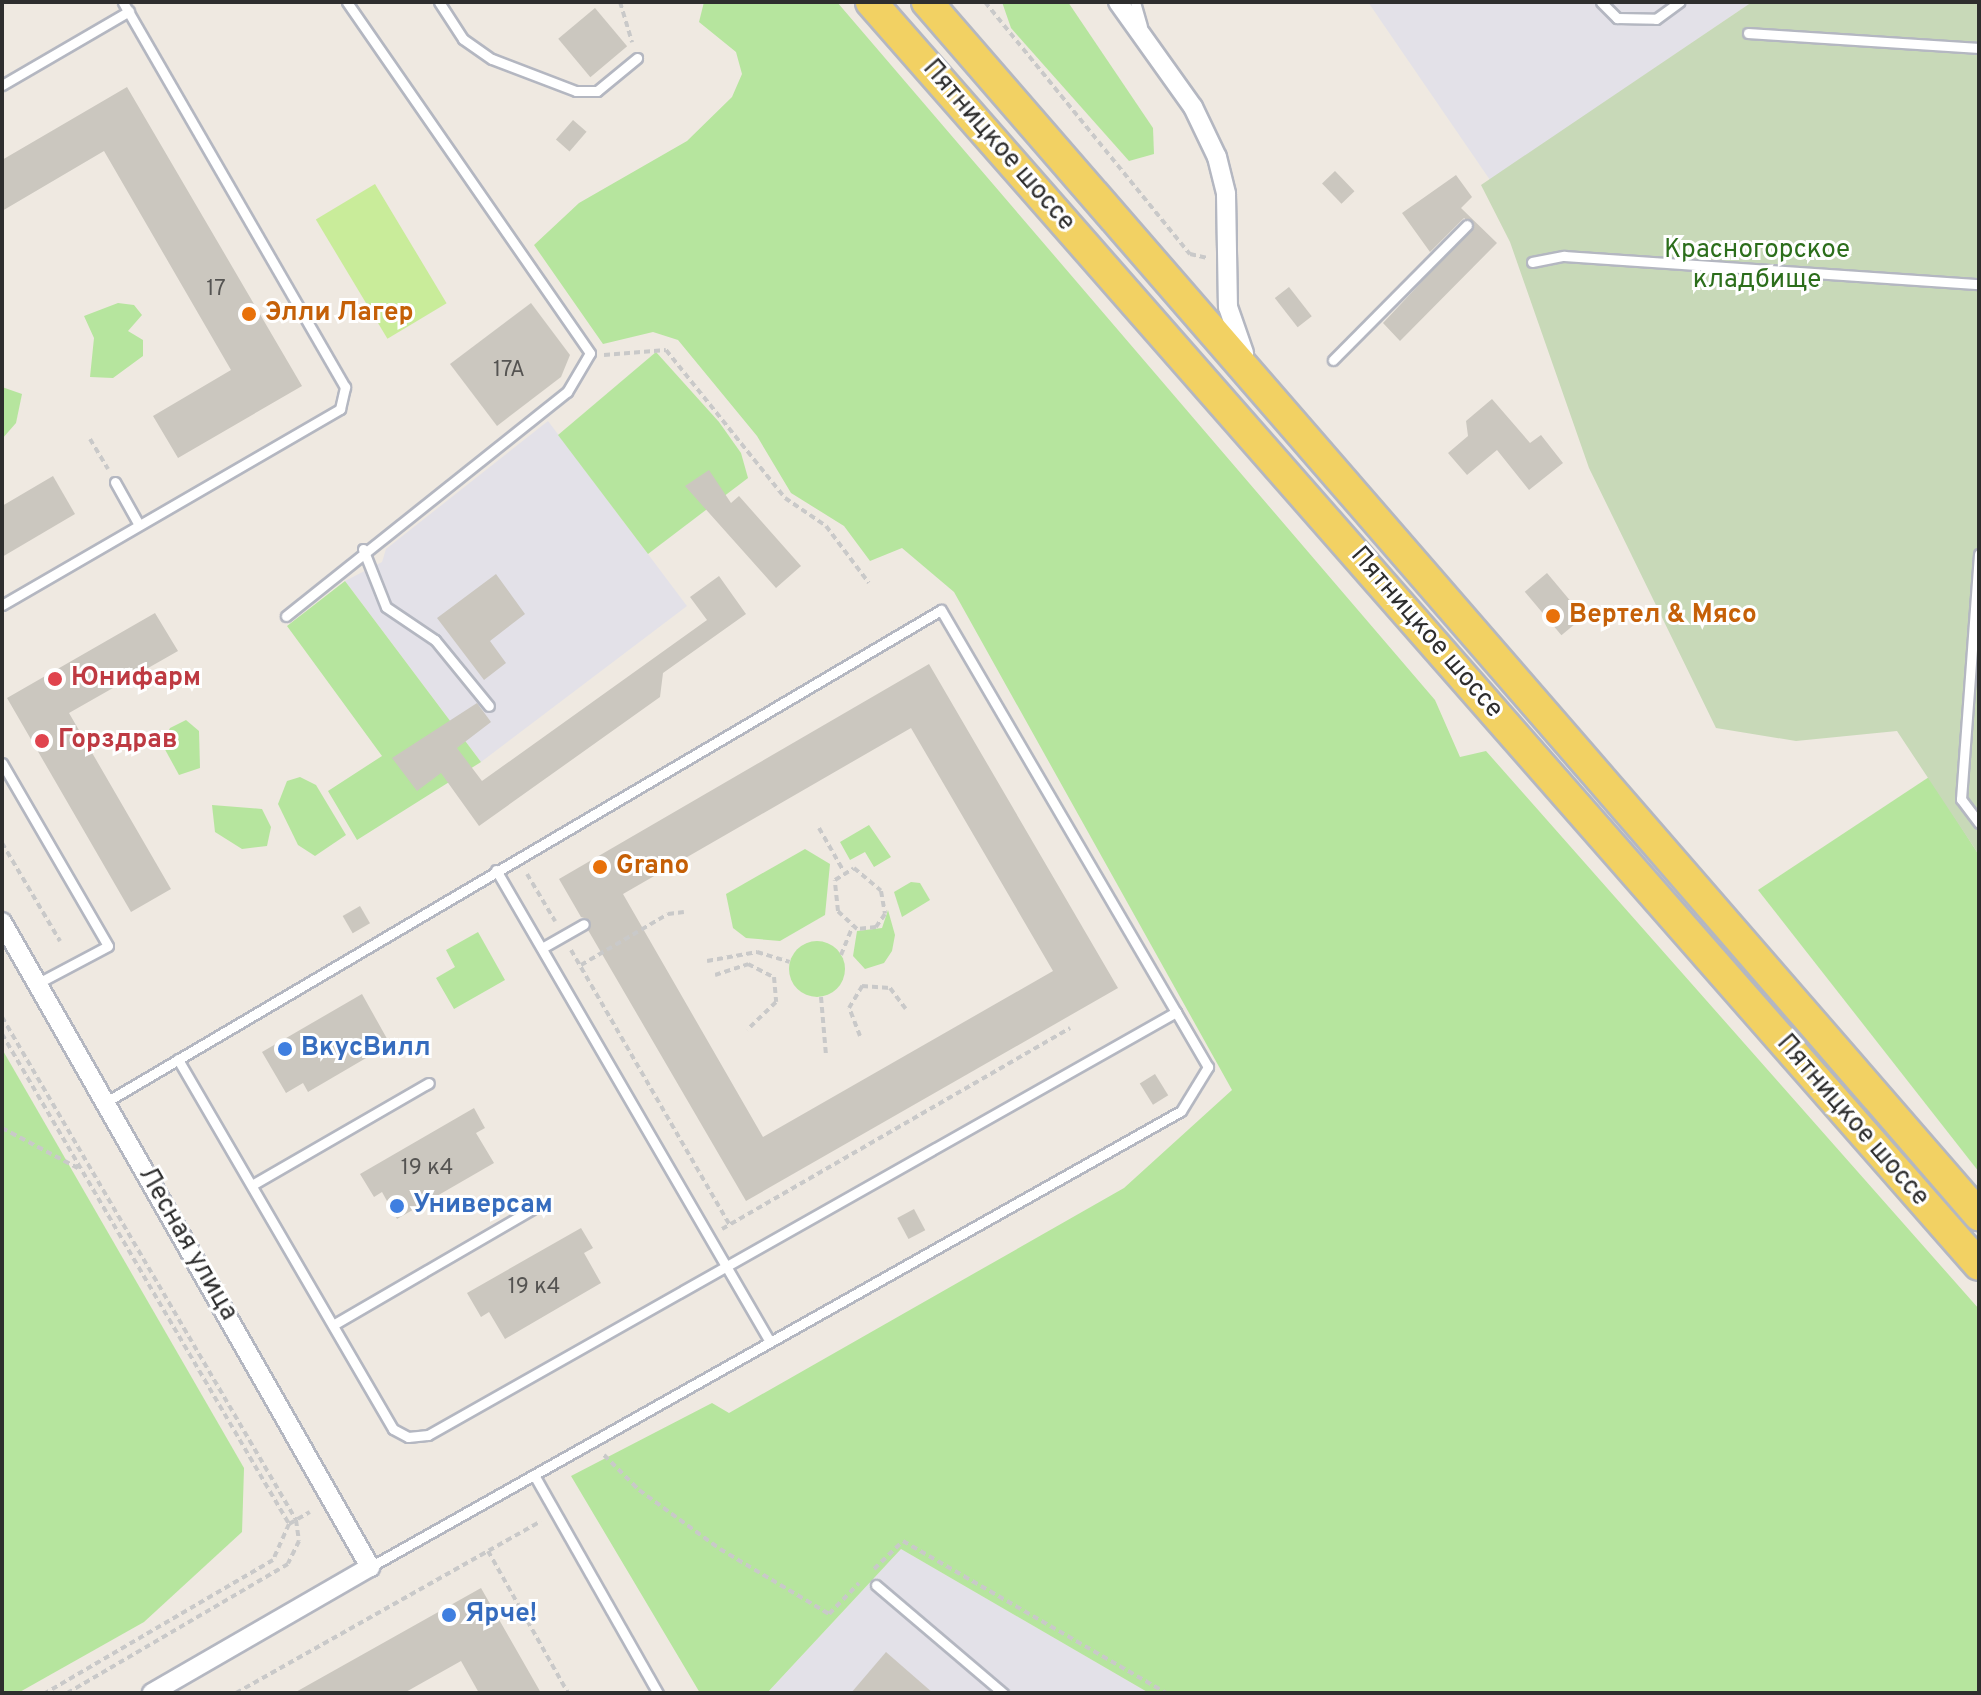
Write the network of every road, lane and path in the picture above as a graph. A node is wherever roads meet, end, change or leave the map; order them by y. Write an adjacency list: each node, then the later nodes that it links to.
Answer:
1 (347, 2): 21 (lane)
2 (439, 2): 15 (lane)
3 (620, 2): 15 (path)
4 (871, 2): 72 (main road, Пятницкое шоссе)
5 (927, 2): 23 (main road, Пятницкое шоссе)
6 (985, 2): 18 (path)
7 (1118, 2): 13 (street)
8 (1135, 2): 13 (lane)
9 (1601, 2): 10 (lane)
10 (1679, 2)
11 (126, 7): 16 (lane); 26 (lane)
12 (1748, 33): 14 (lane)
13 (1147, 41): 18 (street)
14 (1979, 48)
15 (637, 58)
16 (2, 85)
17 (1467, 225): 22 (lane)
18 (1226, 254): 23 (street)
19 (1532, 262): 20 (lane)
20 (1979, 284)
21 (590, 353): 27 (lane); 29 (path)
22 (1333, 360)
23 (1298, 433): 69 (main road, Пятницкое шоссе)
24 (90, 439): 25 (path)
25 (115, 482): 26 (lane)
26 (139, 525): 30 (lane)
27 (363, 549): 31 (lane); 32 (lane)
28 (1979, 554): 34 (lane)
29 (869, 583)
30 (2, 605)
31 (286, 616)
32 (489, 706)
33 (2, 763): 52 (lane)
34 (1979, 823)
35 (819, 828): 39 (path)
36 (2, 843): 45 (path)
37 (518, 858): 38 (lane); 44 (path); 55 (lane)
38 (496, 870): 46 (lane); 62 (lane)
39 (843, 870): 43 (path); 43 (path)
40 (684, 912): 50 (path)
41 (2, 922): 52 (street, Лесная улица)
42 (584, 924): 44 (lane)
43 (853, 926): 47 (path)
44 (563, 936): 46 (lane); 50 (path)
45 (60, 941)
46 (542, 948): 71 (lane)
47 (841, 955)
48 (707, 961): 49 (path)
49 (789, 962)
50 (580, 965): 70 (path)
51 (715, 975): 58 (path)
52 (38, 983): 64 (street, Лесная улица)
53 (821, 997): 61 (path)
54 (906, 1009): 60 (path)
55 (1176, 1012): 73 (lane); 75 (lane)
56 (2, 1017): 79 (path)
57 (1070, 1028): 70 (path)
58 (747, 1030)
59 (2, 1034): 66 (path)
60 (860, 1036)
61 (826, 1055)
62 (178, 1059): 64 (lane); 67 (lane)
63 (429, 1083): 67 (lane)
64 (106, 1102): 82 (street, Лесная улица)
65 (2, 1128): 66 (path)
66 (81, 1170): 80 (path)
67 (252, 1185): 74 (lane)
68 (532, 1209): 74 (lane)
69 (1979, 1215)
70 (730, 1225): 71 (path)
71 (709, 1236): 73 (lane)
72 (1979, 1265)
73 (726, 1266): 74 (lane); 75 (lane)
74 (333, 1325)
75 (769, 1340): 76 (lane)
76 (534, 1475): 78 (lane); 82 (lane)
77 (310, 1512): 79 (path)
78 (556, 1512): 81 (path); 89 (lane)
79 (296, 1520): 80 (path); 85 (path)
80 (289, 1524): 84 (path)
81 (488, 1551): 87 (path); 88 (path)
82 (370, 1567): 86 (street)
83 (876, 1585): 90 (lane)
84 (45, 1693)
85 (67, 1693)
86 (152, 1693)
87 (236, 1693)
88 (568, 1693)
89 (658, 1693)
90 (1003, 1693)

